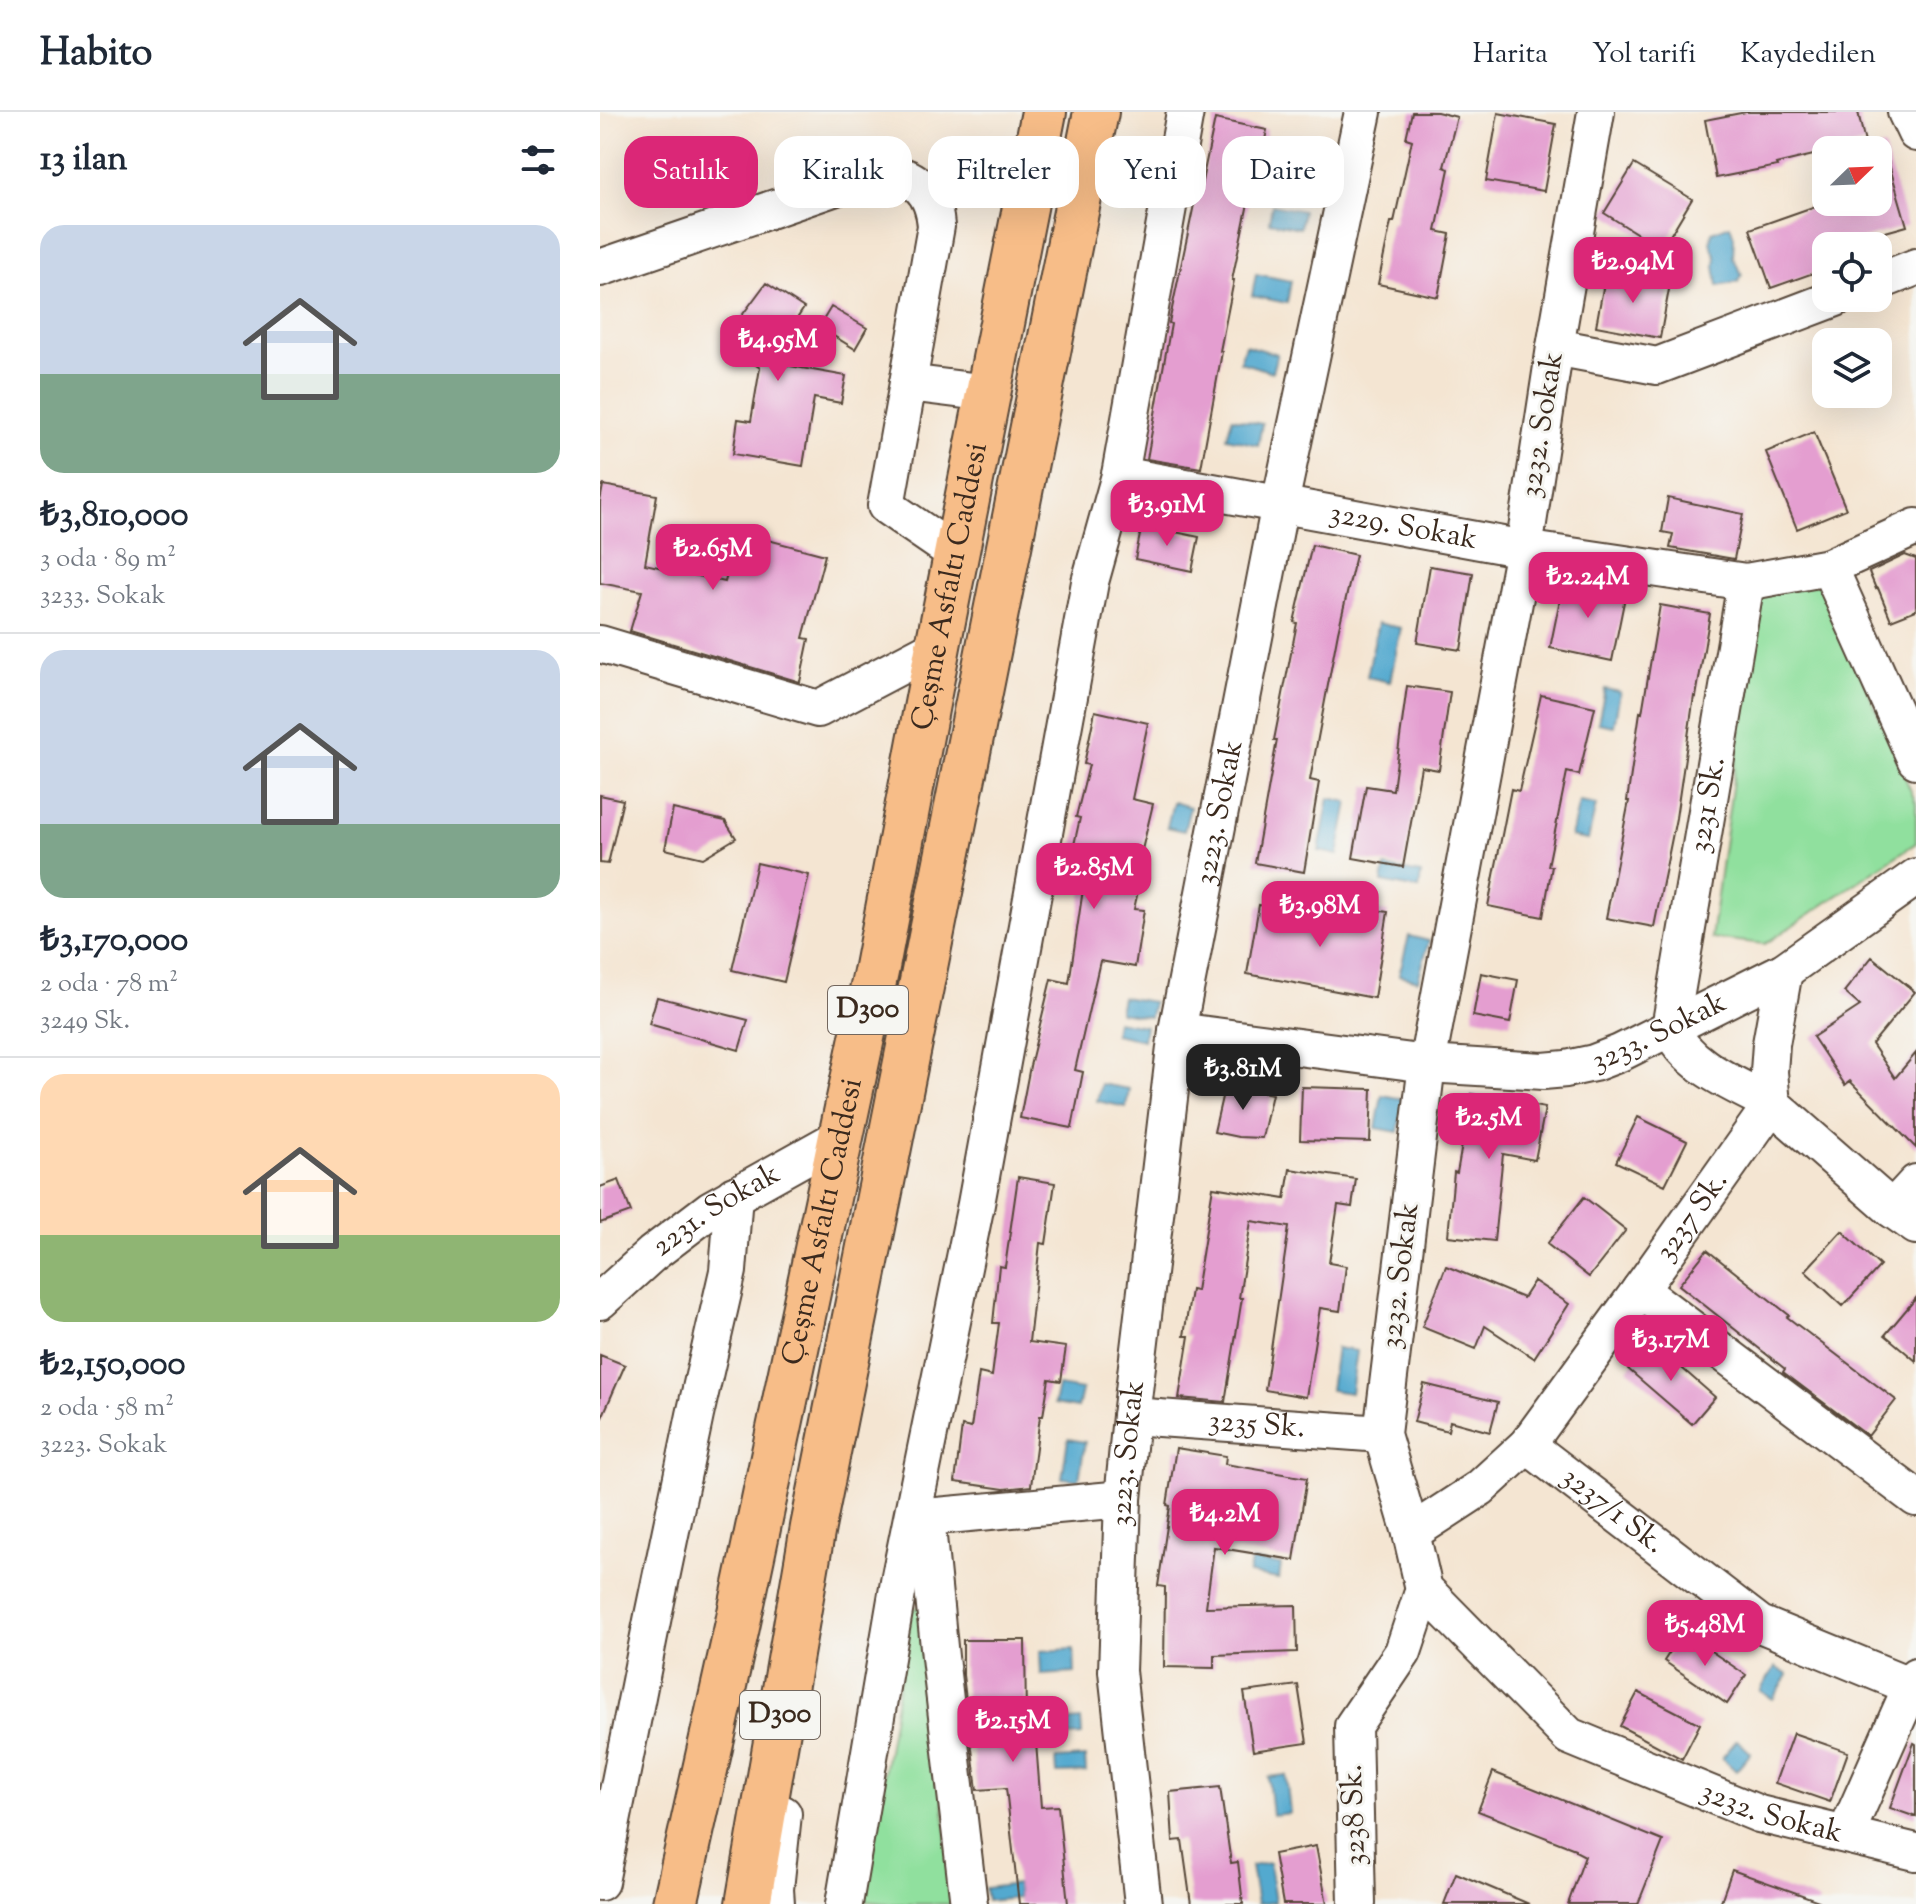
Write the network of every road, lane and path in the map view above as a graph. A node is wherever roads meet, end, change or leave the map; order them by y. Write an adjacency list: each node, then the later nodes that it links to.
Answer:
1 (1044, 112): 14 (highway, Çeşme Asfaltı Caddesi / D300)
2 (1096, 112): 43 (highway, Çeşme Asfaltı Caddesi / D300)
3 (1185, 112): 15 (street)
4 (1363, 112): 16 (street, 3223. Sokak)
5 (1596, 112): 12 (street, 3232. Sokak)
6 (1906, 112): 7 (street)
7 (1916, 133)
8 (1916, 267): 10 (street)
9 (600, 268): 13 (street)
10 (1892, 276)
11 (1812, 307): 12 (street)
12 (1555, 347): 18 (street, 3232. Sokak)
13 (908, 383): 14 (street); 19 (street)
14 (988, 393): 19 (highway, Çeşme Asfaltı Caddesi / D300)
15 (1120, 475): 16 (street, 3229. Sokak); 42 (street)
16 (1280, 504): 18 (street, 3229. Sokak); 28 (street, 3223. Sokak)
17 (1916, 527): 20 (street, 3229. Sokak)
18 (1524, 549): 21 (street, 3229. Sokak); 29 (street, 3232. Sokak)
19 (956, 554): 23 (highway, Çeşme Asfaltı Caddesi / D300)
20 (1829, 567): 21 (street, 3229. Sokak); 24 (street)
21 (1746, 582): 27 (street, 3231 Sk.)
22 (600, 644): 23 (street)
23 (938, 646): 31 (highway, Çeşme Asfaltı Caddesi / D300)
24 (1916, 760)
25 (1916, 877): 26 (street, 3233. Sokak)
26 (1784, 971): 27 (street, 3233. Sokak); 30 (street)
27 (1670, 1028): 29 (street, 3233. Sokak); 30 (street)
28 (1177, 1031): 29 (street, 3233. Sokak); 37 (street, 3223. Sokak)
29 (1427, 1064): 38 (street, 3232. Sokak)
30 (1772, 1104): 34 (street); 35 (street, 3237 Sk.)
31 (842, 1136): 33 (street, 2231. Sokak); 50 (highway, Çeşme Asfaltı Caddesi / D300)
32 (1916, 1183): 34 (street)
33 (734, 1195): 36 (street, 2231. Sokak); 49 (street)
34 (1904, 1218)
35 (1640, 1290): 39 (street, 3237 Sk.); 40 (street)
36 (600, 1301)
37 (1131, 1416): 38 (street, 3235 Sk.); 41 (street, 3223. Sokak)
38 (1382, 1434): 44 (street, 3232. Sokak)
39 (1527, 1445): 44 (street, 3237 Sk.); 46 (street, 3237/1 Sk.)
40 (1916, 1498)
41 (1123, 1499): 42 (street); 55 (street, 3223. Sokak)
42 (920, 1516): 53 (street); 54 (street)
43 (813, 1527): 51 (highway, Çeşme Asfaltı Caddesi / D300); 52 (street)
44 (1411, 1533): 45 (street, 3232. Sokak)
45 (1424, 1589): 47 (street, 3232. Sokak); 56 (street, 3238 Sk.)
46 (1913, 1681): 47 (street)
47 (1846, 1834): 48 (street, 3232. Sokak)
48 (1916, 1852)
49 (600, 1882)
50 (675, 1904)
51 (748, 1904)
52 (776, 1904)
53 (844, 1904)
54 (969, 1904)
55 (1143, 1904)
56 (1357, 1904)

